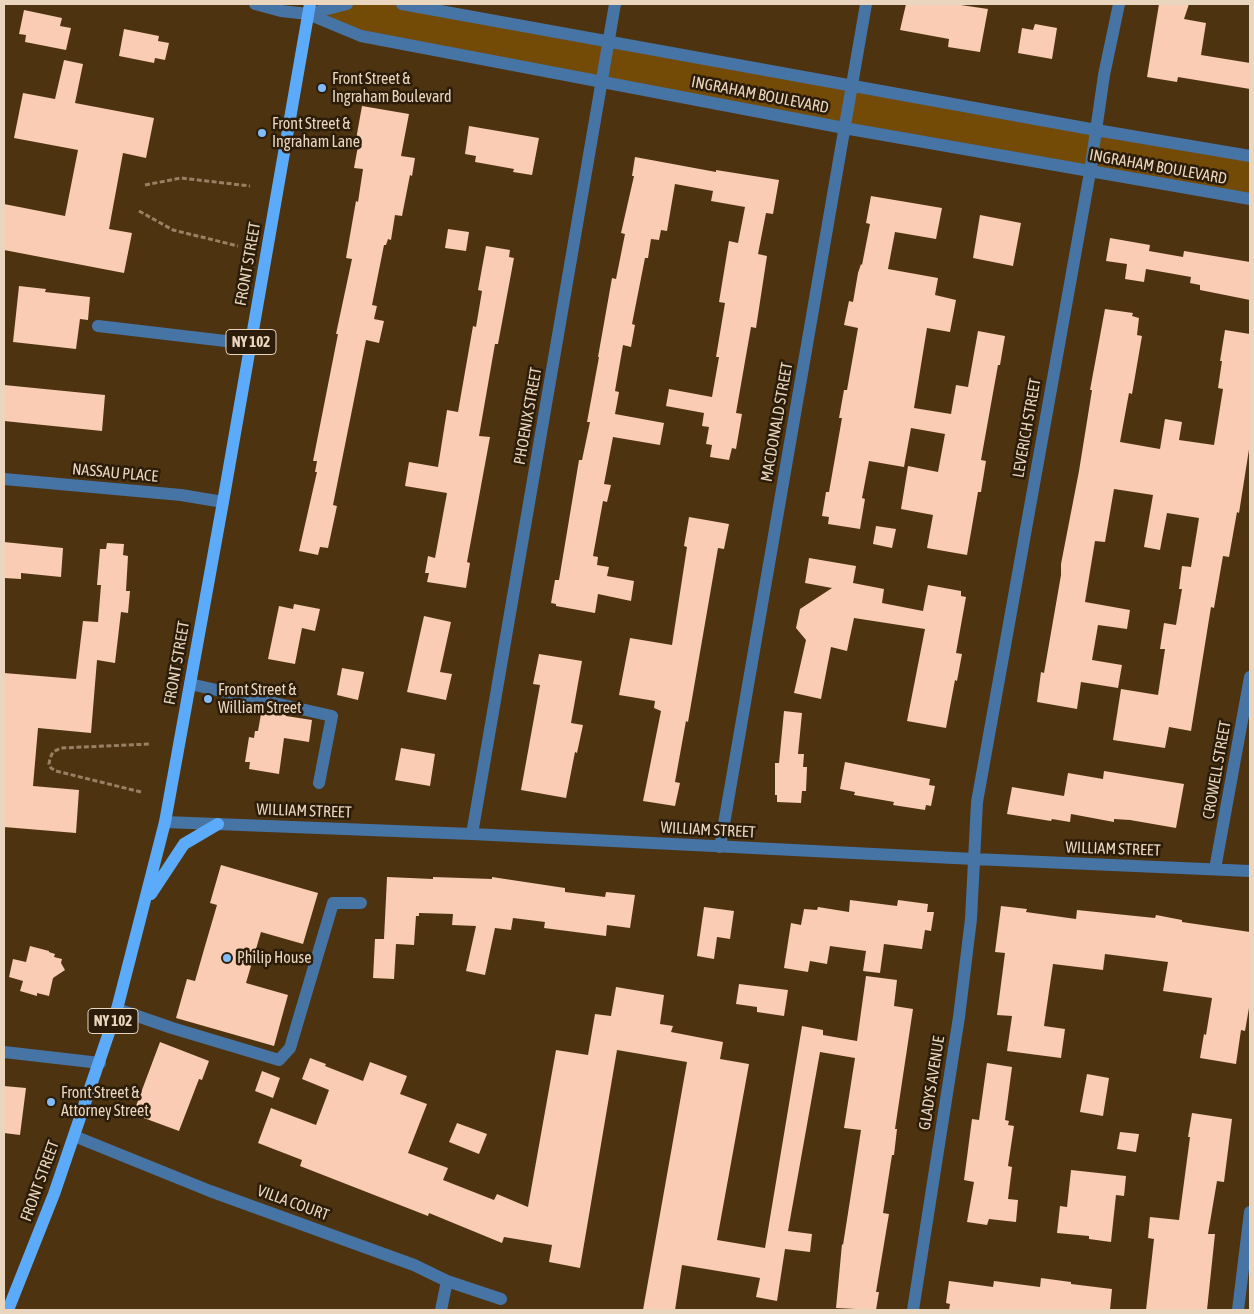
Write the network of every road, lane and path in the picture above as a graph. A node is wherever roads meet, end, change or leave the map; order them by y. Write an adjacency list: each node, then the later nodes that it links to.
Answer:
1 (255, 4): 7 (street)
2 (347, 4): 7 (street)
3 (402, 4): 8 (street, INGRAHAM BOULEVARD)
4 (615, 4): 8 (street, PHOENIX STREET)
5 (866, 4): 10 (street, MACDONALD STREET)
6 (1118, 4): 12 (street, LEVERICH STREET)
7 (309, 9): 9 (street, INGRAHAM BOULEVARD); 21 (main road, FRONT STREET / NY 102)
8 (609, 42): 9 (street, PHOENIX STREET); 10 (street, INGRAHAM BOULEVARD)
9 (603, 83): 11 (street, INGRAHAM BOULEVARD); 31 (street, PHOENIX STREET)
10 (852, 85): 11 (street, MACDONALD STREET); 12 (street, INGRAHAM BOULEVARD)
11 (844, 128): 14 (street, INGRAHAM BOULEVARD); 32 (street, MACDONALD STREET)
12 (1096, 130): 13 (street, INGRAHAM BOULEVARD); 14 (street, LEVERICH STREET)
13 (1250, 156)
14 (1090, 172): 17 (street, INGRAHAM BOULEVARD); 33 (street, LEVERICH STREET)
15 (145, 185): 16 (path)
16 (250, 186)
17 (1250, 200)
18 (139, 211): 19 (path)
19 (238, 246)
20 (98, 326): 21 (street)
21 (251, 344): 23 (main road, FRONT STREET / NY 102)
22 (4, 479): 23 (street, NASSAU PLACE)
23 (223, 502): 25 (main road, FRONT STREET / NY 102)
24 (1250, 677): 34 (street, CROWELL STREET)
25 (190, 684): 27 (street); 29 (main road, FRONT STREET / NY 102)
26 (150, 744): 28 (path)
27 (319, 783)
28 (141, 792)
29 (165, 822): 30 (street, WILLIAM STREET); 36 (main road, FRONT STREET / NY 102)
30 (218, 824): 31 (street, WILLIAM STREET); 36 (main road)
31 (472, 834): 32 (street, WILLIAM STREET)
32 (720, 847): 33 (street, WILLIAM STREET)
33 (974, 860): 34 (street, WILLIAM STREET); 47 (street, GLADYS AVENUE)
34 (1215, 869): 35 (street, WILLIAM STREET)
35 (1250, 871)
36 (145, 903): 38 (main road, FRONT STREET / NY 102)
37 (361, 903): 38 (street)
38 (117, 1009): 40 (main road, FRONT STREET / NY 102)
39 (4, 1052): 40 (street)
40 (100, 1063): 41 (main road, FRONT STREET / NY 102)
41 (74, 1136): 43 (street, VILLA COURT); 45 (main road, FRONT STREET / NY 102)
42 (1250, 1212): 48 (street)
43 (447, 1281): 44 (street, VILLA COURT); 46 (street)
44 (501, 1299)
45 (8, 1310)
46 (441, 1310)
47 (913, 1310)
48 (1238, 1310)

